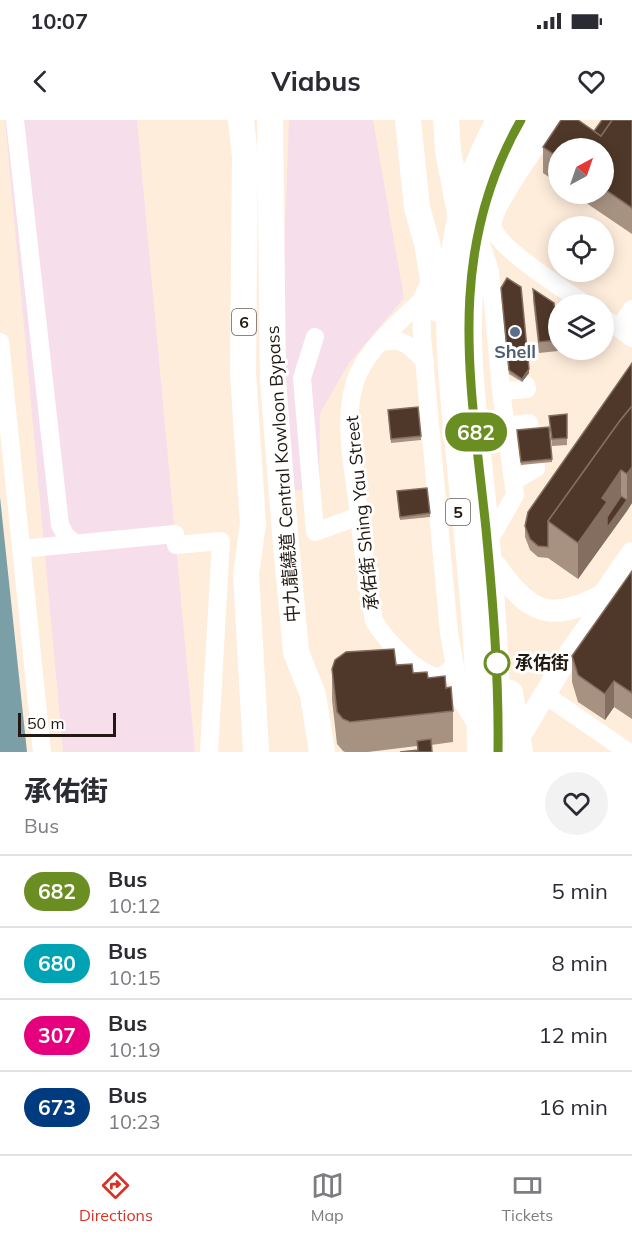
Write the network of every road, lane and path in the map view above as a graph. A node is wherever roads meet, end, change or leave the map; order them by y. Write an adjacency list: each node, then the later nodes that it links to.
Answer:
1 (15, 120): 31 (street)
2 (241, 120): 43 (highway, 中九龍繞道 Central Kowloon Bypass / 6)
3 (270, 120): 44 (highway, 中九龍繞道 Central Kowloon Bypass / 6)
4 (408, 120): 17 (highway, 5)
5 (429, 120): 15 (highway)
6 (446, 120): 13 (highway, 5)
7 (499, 120): 40 (highway)
8 (513, 120): 12 (street)
9 (520, 120): 40 (highway)
10 (539, 120): 12 (street)
11 (555, 120): 14 (street)
12 (504, 164): 14 (street)
13 (453, 178): 15 (highway, 5); 16 (street)
14 (508, 190): 19 (street)
15 (464, 236): 30 (highway, 5)
16 (490, 271): 18 (street); 28 (street)
17 (433, 272): 20 (street); 40 (highway, 5)
18 (509, 283)
19 (571, 294)
20 (421, 301): 25 (street, 承佑街 Shing Yau Street); 26 (street)
21 (632, 309): 22 (street)
22 (625, 333)
23 (315, 337): 29 (street)
24 (0, 342): 32 (street)
25 (382, 342): 26 (street); 29 (street, 承佑街 Shing Yau Street)
26 (425, 361): 38 (street)
27 (526, 385): 28 (street)
28 (501, 391): 30 (street)
29 (359, 516): 38 (street, 承佑街 Shing Yau Street)
30 (494, 532): 34 (highway, 5)
31 (76, 544): 32 (street); 42 (street)
32 (21, 549): 41 (street)
33 (632, 553): 35 (main road)
34 (496, 566): 36 (main road); 40 (highway, 5)
35 (603, 595): 36 (main road); 37 (main road)
36 (545, 611): 37 (main road)
37 (571, 651): 39 (main road)
38 (454, 667): 40 (street)
39 (544, 694): 40 (main road); 45 (street)
40 (498, 747)
41 (42, 752)
42 (209, 752)
43 (256, 752)
44 (322, 752)
45 (628, 752)

